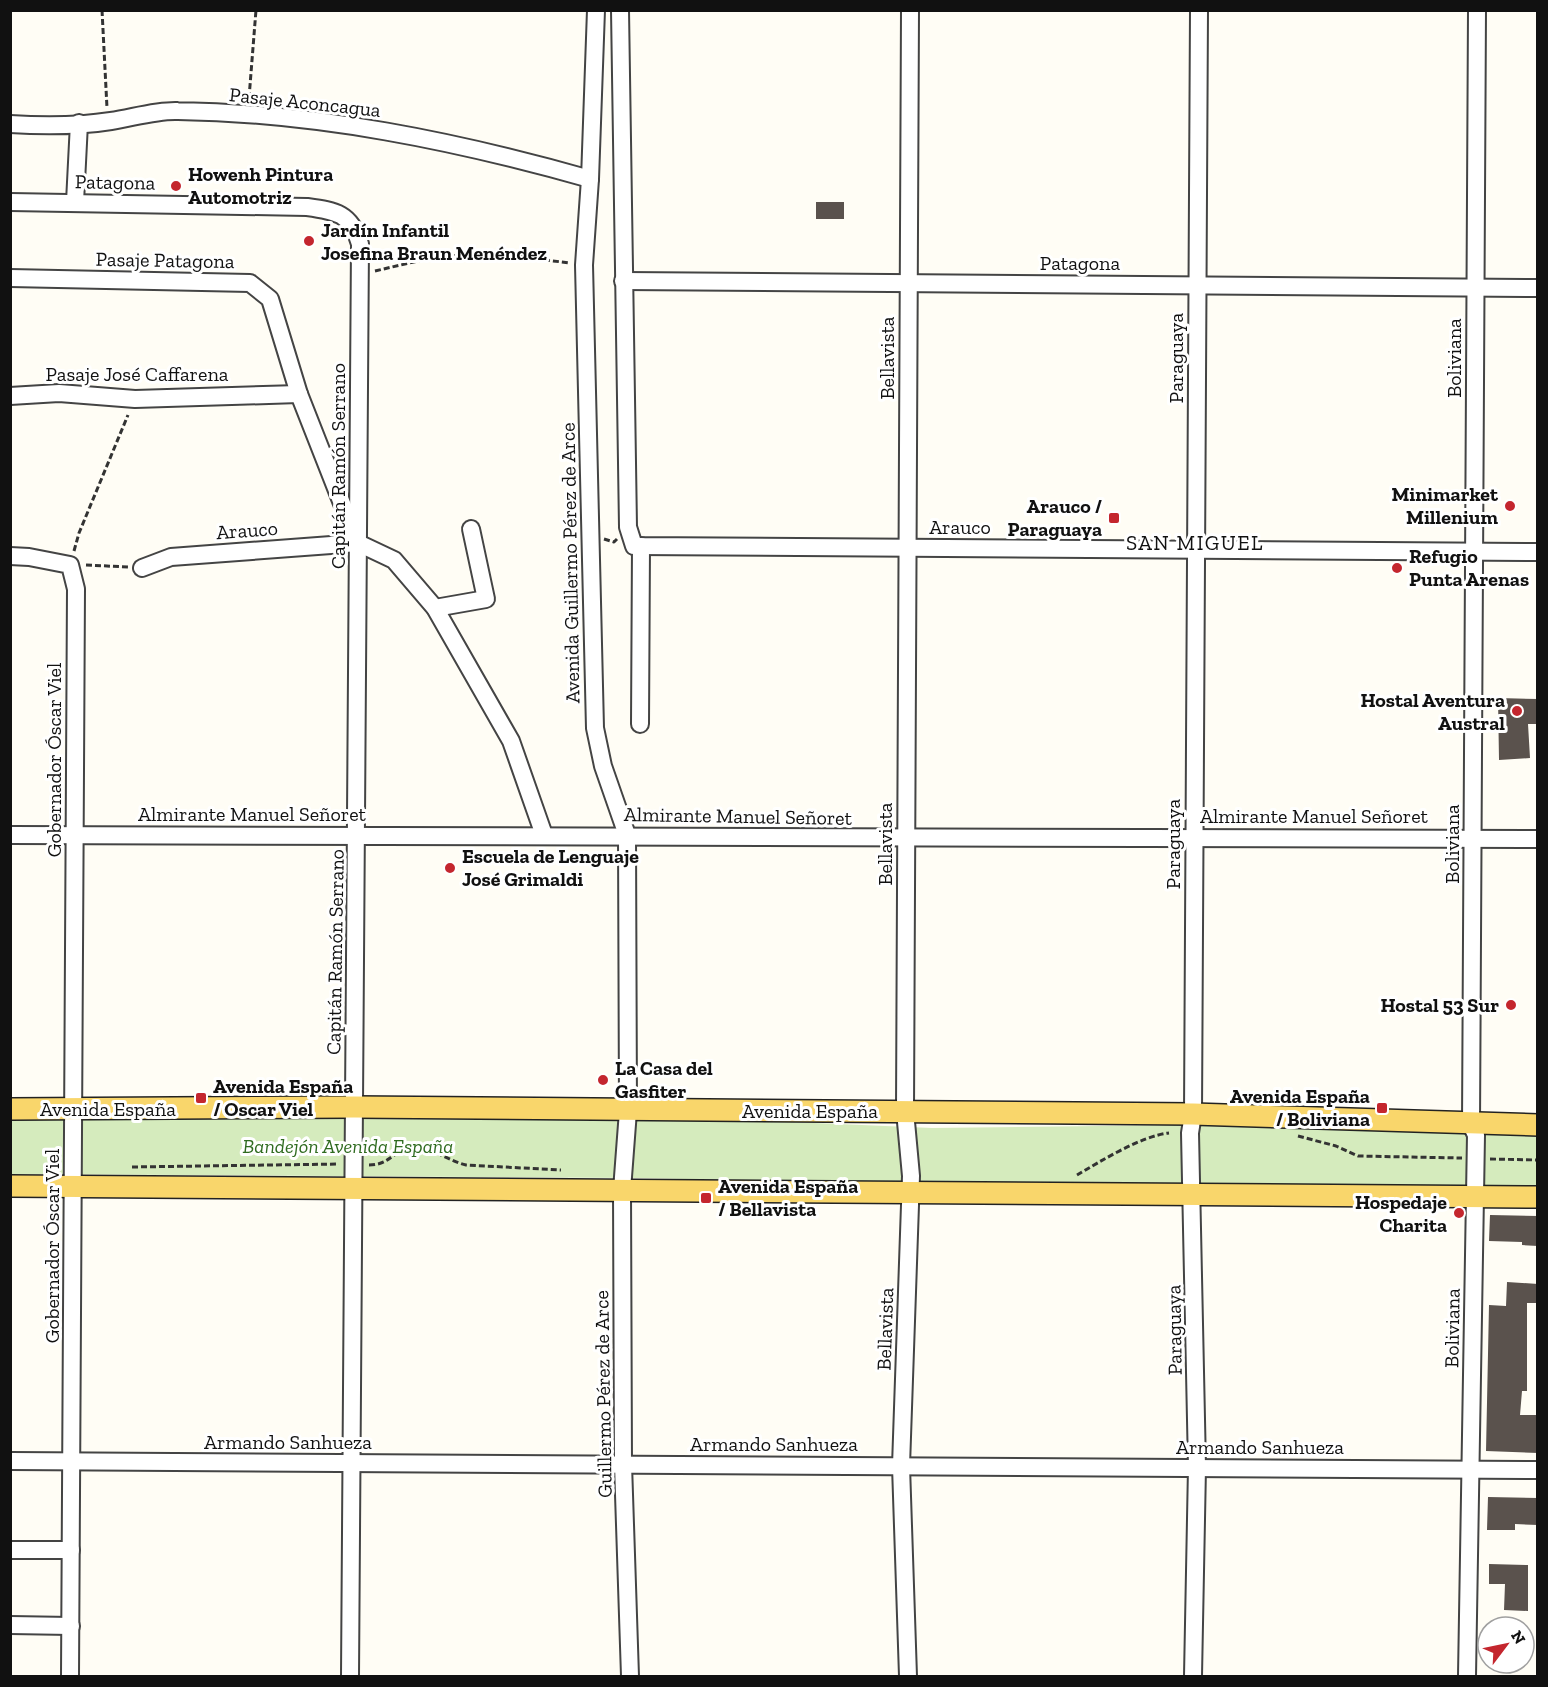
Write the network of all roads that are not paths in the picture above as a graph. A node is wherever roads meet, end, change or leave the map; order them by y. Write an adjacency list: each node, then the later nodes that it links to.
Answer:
1 (596, 10): 8 (street, Avenida Guillermo Pérez de Arce)
2 (620, 10): 13 (street)
3 (910, 10): 14 (street, Bellavista)
4 (1199, 10): 15 (street, Paraguaya)
5 (1477, 10): 16 (street, Boliviana)
6 (79, 123): 7 (street, Pasaje Aconcagua); 8 (street, Pasaje Aconcagua); 10 (street)
7 (10, 124)
8 (590, 179): 35 (street, Avenida Guillermo Pérez de Arce)
9 (10, 202): 10 (street, Patagona)
10 (75, 202): 11 (street, Patagona)
11 (355, 228): 21 (street, Capitán Ramón Serrano)
12 (10, 278): 18 (street, Pasaje Patagona)
13 (623, 281): 14 (street, Patagona); 22 (street)
14 (909, 283): 15 (street, Patagona); 23 (street, Bellavista)
15 (1197, 285): 16 (street, Patagona); 24 (street, Paraguaya)
16 (1475, 287): 17 (street, Patagona); 25 (street, Boliviana)
17 (1538, 288)
18 (299, 394): 19 (street, Pasaje José Caffarena); 21 (street, Pasaje Patagona)
19 (10, 396)
20 (471, 529): 29 (street)
21 (358, 543): 28 (street, Arauco); 29 (street); 31 (street, Capitán Ramón Serrano)
22 (638, 546): 23 (street, Arauco); 30 (street)
23 (907, 548): 24 (street, Arauco); 38 (street, Bellavista)
24 (1196, 550): 25 (street, Arauco); 36 (street, Paraguaya)
25 (1474, 552): 26 (street, Arauco); 37 (street, Boliviana)
26 (1538, 552)
27 (10, 556): 33 (street, Gobernador Óscar Viel)
28 (142, 568)
29 (435, 608): 34 (street)
30 (640, 724)
31 (358, 834): 33 (street, Almirante Manuel Señoret); 34 (street, Almirante Manuel Señoret); 40 (street, Capitán Ramón Serrano)
32 (10, 835): 33 (street, Almirante Manuel Señoret)
33 (74, 835): 42 (street, Gobernador Óscar Viel)
34 (544, 835): 35 (street, Almirante Manuel Señoret)
35 (627, 836): 38 (street, Almirante Manuel Señoret); 43 (street, Avenida Guillermo Pérez de Arce)
36 (1194, 837): 37 (street, Almirante Manuel Señoret); 38 (street, Almirante Manuel Señoret); 45 (street, Paraguaya)
37 (1473, 837): 39 (street, Almirante Manuel Señoret); 46 (street, Boliviana)
38 (906, 838): 44 (street, Bellavista)
39 (1538, 839)
40 (354, 1107): 42 (main road, Avenida España); 43 (main road, Avenida España); 50 (street, Capitán Ramón Serrano)
41 (10, 1109): 42 (main road, Avenida España)
42 (74, 1109): 49 (street, Gobernador Óscar Viel)
43 (628, 1111): 44 (main road, Avenida España); 51 (street, Guillermo Pérez de Arce)
44 (905, 1111): 45 (main road, Avenida España); 52 (street, Bellavista)
45 (1192, 1124): 46 (main road, Avenida España); 53 (street, Paraguaya)
46 (1471, 1125): 47 (main road, Avenida España); 54 (street, Boliviana)
47 (1538, 1125)
48 (10, 1186): 49 (main road)
49 (74, 1187): 50 (main road); 57 (street, Gobernador Óscar Viel)
50 (353, 1188): 51 (main road); 58 (street, Capitán Ramón Serrano)
51 (622, 1190): 52 (main road); 59 (street, Guillermo Pérez de Arce)
52 (911, 1192): 53 (main road); 60 (street, Bellavista)
53 (1192, 1194): 54 (main road); 61 (street, Paraguaya)
54 (1475, 1196): 55 (main road); 62 (street, Boliviana)
55 (1538, 1197)
56 (10, 1461): 57 (street, Armando Sanhueza)
57 (72, 1462): 58 (street, Armando Sanhueza); 65 (street, Gobernador Óscar Viel)
58 (350, 1463): 59 (street, Armando Sanhueza); 69 (street, Capitán Ramón Serrano)
59 (623, 1464): 60 (street, Armando Sanhueza); 70 (street, Guillermo Pérez de Arce)
60 (901, 1466): 61 (street, Armando Sanhueza); 71 (street, Bellavista)
61 (1197, 1467): 62 (street, Armando Sanhueza); 72 (street, Paraguaya)
62 (1470, 1469): 63 (street, Armando Sanhueza); 73 (street, Boliviana)
63 (1538, 1470)
64 (10, 1550): 65 (street)
65 (71, 1550): 67 (street, Gobernador Óscar Viel)
66 (10, 1625): 67 (street)
67 (71, 1626): 68 (street, Gobernador Óscar Viel)
68 (70, 1677)
69 (350, 1677)
70 (630, 1677)
71 (908, 1677)
72 (1193, 1677)
73 (1467, 1677)

